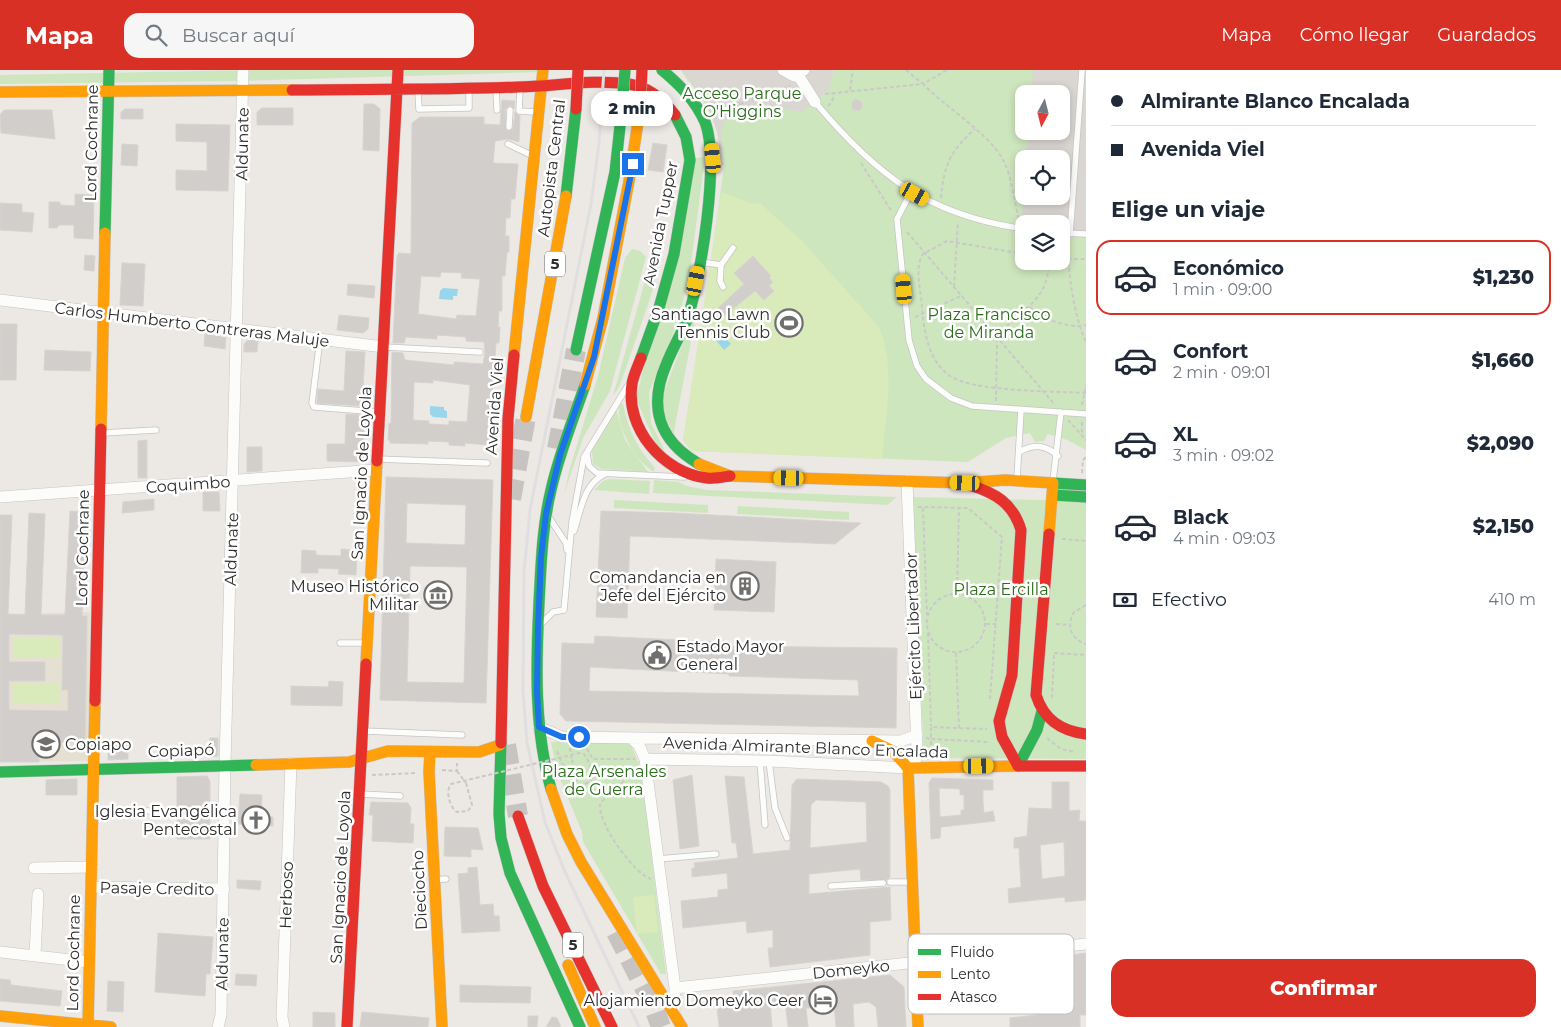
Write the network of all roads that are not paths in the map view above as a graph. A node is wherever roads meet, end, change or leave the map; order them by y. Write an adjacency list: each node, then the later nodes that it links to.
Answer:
1 (108, 70): 21 (main road, Lord Cochrane)
2 (243, 70): 19 (street, Aldunate)
3 (398, 70): 16 (main road, San Ignacio de Loyola)
4 (543, 70): 12 (main road, Avenida Viel)
5 (578, 70): 49 (main road, Autopista Central / 5, bridge)
6 (624, 70): 42 (main road, bridge)
7 (642, 70): 69 (main road, bridge)
8 (783, 70): 11 (street)
9 (1082, 70): 31 (lane)
10 (668, 72): 15 (main road); 34 (main road, Avenida Tupper)
11 (801, 75): 22 (street)
12 (542, 86): 14 (main road, Avenida Tupper); 15 (main road, Avenida Tupper); 25 (main road, Avenida Viel)
13 (496, 87): 14 (main road, Avenida Tupper); 18 (main road, Avenida Tupper); 23 (lane)
14 (520, 87): 25 (lane)
15 (642, 87): 44 (main road, Avenida Tupper)
16 (398, 88): 17 (main road, Avenida Tupper); 19 (main road, Avenida Tupper); 41 (main road, San Ignacio de Loyola)
17 (418, 88): 18 (main road, Avenida Tupper); 18 (lane)
18 (468, 88)
19 (243, 90): 21 (main road, Avenida Tupper); 39 (street, Aldunate)
20 (0, 92): 21 (main road, Avenida Tupper)
21 (108, 92): 38 (main road, Lord Cochrane)
22 (819, 106): 29 (lane)
23 (497, 110)
24 (510, 110): 26 (lane)
25 (539, 112): 28 (main road, Avenida Viel)
26 (509, 124)
27 (508, 144): 28 (lane)
28 (535, 157): 84 (main road, Avenida Viel)
29 (911, 192): 30 (lane); 45 (lane)
30 (1015, 227)
31 (1070, 234): 32 (lane)
32 (1086, 234)
33 (733, 248): 35 (lane)
34 (700, 262): 35 (lane); 58 (main road, Avenida Tupper)
35 (721, 265): 36 (lane)
36 (723, 287)
37 (0, 300): 38 (street, Carlos Humberto Contreras Maluje)
38 (103, 312): 39 (street, Carlos Humberto Contreras Maluje); 51 (main road, Lord Cochrane)
39 (238, 329): 40 (street, Carlos Humberto Contreras Maluje); 60 (street, Aldunate)
40 (320, 339): 41 (street, Carlos Humberto Contreras Maluje); 46 (lane)
41 (384, 347): 43 (lane); 46 (main road, San Ignacio de Loyola)
42 (576, 350)
43 (480, 352)
44 (635, 371): 52 (lane); 59 (main road, Avenida Tupper)
45 (1021, 410): 47 (lane); 53 (lane)
46 (380, 412): 56 (main road, San Ignacio de Loyola)
47 (1061, 412): 48 (lane); 54 (lane)
48 (1086, 414)
49 (526, 417)
50 (156, 430): 51 (lane)
51 (101, 433): 66 (main road, Lord Cochrane)
52 (587, 449): 57 (lane); 70 (lane)
53 (1019, 452): 54 (lane); 61 (lane)
54 (1058, 456): 65 (lane)
55 (488, 463): 56 (lane)
56 (377, 465): 60 (street, Coquimbo); 74 (main road, San Ignacio de Loyola)
57 (605, 474): 59 (lane); 70 (lane)
58 (730, 476): 59 (main road, Avenida Tupper); 62 (main road, Avenida Tupper)
59 (708, 478)
60 (232, 480): 66 (street, Coquimbo); 91 (street, Aldunate)
61 (1017, 480): 63 (main road, Avenida Tupper); 65 (main road, Avenida Tupper)
62 (908, 481): 63 (main road, Avenida Tupper); 79 (street, Ejército Libertador)
63 (965, 483): 92 (main road)
64 (1086, 485): 65 (main road)
65 (1053, 489): 68 (main road); 75 (main road)
66 (100, 490): 67 (street, Coquimbo); 95 (main road, Lord Cochrane)
67 (0, 497)
68 (1086, 497)
69 (546, 514): 71 (lane); 72 (main road)
70 (571, 540): 71 (lane)
71 (568, 560): 72 (lane)
72 (538, 628): 76 (main road)
73 (340, 642): 74 (lane)
74 (369, 643): 77 (main road, San Ignacio de Loyola)
75 (1042, 712): 78 (main road); 92 (main road)
76 (539, 727): 81 (street, Avenida Almirante Blanco Encalada); 122 (main road)
77 (364, 731): 80 (lane); 86 (main road, San Ignacio de Loyola)
78 (1086, 734)
79 (917, 735): 83 (street, Avenida Almirante Blanco Encalada); 94 (street, Ejército Libertador)
80 (462, 736)
81 (631, 738): 82 (street, Avenida Almirante Blanco Encalada); 87 (street)
82 (722, 738): 83 (street, Avenida Almirante Blanco Encalada); 88 (street)
83 (872, 741): 94 (main road)
84 (500, 745): 85 (main road, Copiapó); 131 (main road, Avenida Viel)
85 (430, 752): 86 (main road, Copiapó); 130 (main road, Dieciocho)
86 (363, 759): 90 (main road, Copiapó); 97 (main road, San Ignacio de Loyola)
87 (645, 759): 88 (street, Avenida Almirante Blanco Encalada); 105 (street)
88 (722, 760): 89 (street, Avenida Almirante Blanco Encalada)
89 (764, 761): 94 (street, Avenida Almirante Blanco Encalada); 102 (lane); 103 (lane)
90 (291, 764): 91 (main road, Copiapó); 128 (street, Herboso)
91 (225, 765): 95 (main road, Copiapó); 114 (street, Aldunate)
92 (1018, 766): 93 (main road, Avenida Almirante Blanco Encalada); 94 (main road, Avenida Almirante Blanco Encalada)
93 (1086, 766)
94 (908, 768): 110 (main road)
95 (94, 770): 96 (main road, Copiapó); 99 (main road, Lord Cochrane)
96 (0, 772)
97 (361, 794): 98 (lane); 129 (main road, San Ignacio de Loyola)
98 (400, 796)
99 (93, 810): 100 (lane); 107 (main road, Lord Cochrane)
100 (152, 811)
101 (518, 816): 106 (main road, 5)
102 (765, 825)
103 (787, 838)
104 (716, 854): 105 (lane)
105 (658, 859): 121 (street)
106 (534, 864): 132 (main road); 133 (main road, 5)
107 (92, 867): 108 (street); 113 (main road, Lord Cochrane)
108 (34, 868)
109 (890, 882): 110 (lane)
110 (912, 882): 116 (main road)
111 (883, 883): 112 (lane)
112 (831, 886)
113 (91, 887): 114 (street, Pasaje Credito); 119 (main road, Lord Cochrane)
114 (224, 889): 127 (street, Aldunate)
115 (38, 894): 118 (street)
116 (914, 934)
117 (0, 952): 118 (street)
118 (35, 955): 119 (street)
119 (89, 962): 125 (main road, Lord Cochrane)
120 (908, 963): 121 (street, Domeyko)
121 (676, 988): 122 (street)
122 (674, 1013): 134 (main road)
123 (917, 1014): 135 (main road)
124 (0, 1016): 125 (main road)
125 (88, 1026): 126 (main road)
126 (111, 1027)
127 (218, 1027)
128 (284, 1027)
129 (347, 1027)
130 (442, 1027)
131 (580, 1027)
132 (595, 1027)
133 (612, 1027)
134 (682, 1027)
135 (918, 1027)

